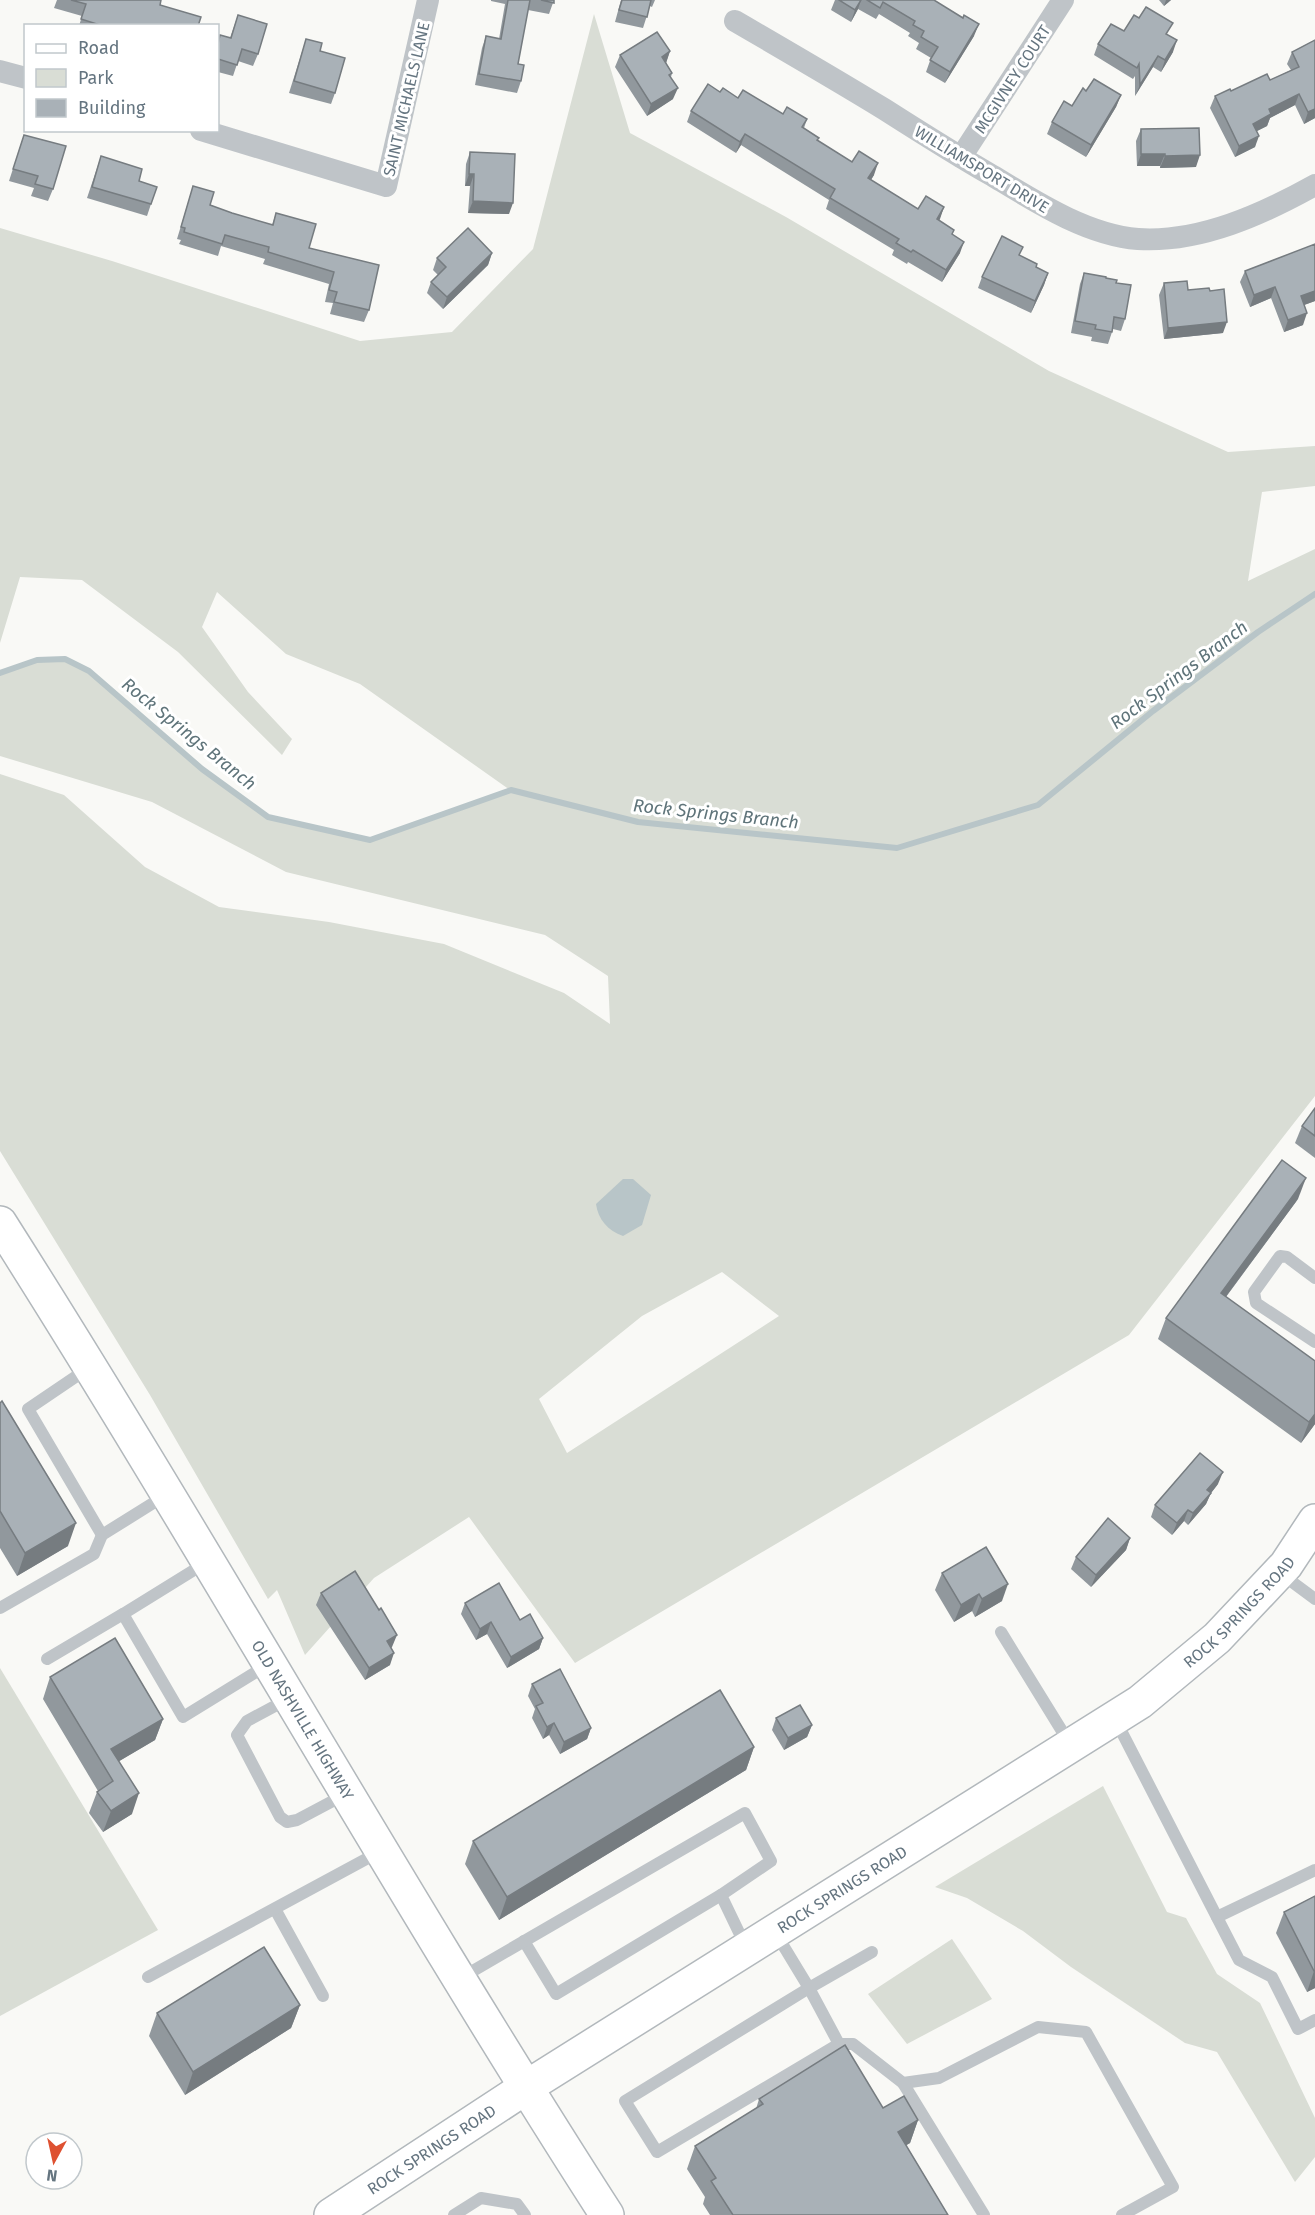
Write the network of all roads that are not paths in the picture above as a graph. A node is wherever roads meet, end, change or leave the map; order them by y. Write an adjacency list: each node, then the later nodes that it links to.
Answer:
1 (428, 0): 6 (street, SAINT MICHAELS LANE)
2 (1063, 0): 7 (street, MCGIVNEY COURT)
3 (735, 21): 7 (street, WILLIAMSPORT DRIVE)
4 (0, 71): 5 (street)
5 (24, 77)
6 (208, 132)
7 (961, 157): 8 (street, WILLIAMSPORT DRIVE)
8 (1315, 185)
9 (0, 1223): 12 (street, OLD NASHVILLE HIGHWAY)
10 (1315, 1278): 11 (lane)
11 (1315, 1342)
12 (90, 1367): 13 (street, OLD NASHVILLE HIGHWAY); 15 (lane)
13 (167, 1495): 15 (lane); 16 (street, OLD NASHVILLE HIGHWAY)
14 (1315, 1521): 17 (street, ROCK SPRINGS ROAD)
15 (102, 1535): 19 (lane)
16 (208, 1561): 20 (lane); 23 (street, OLD NASHVILLE HIGHWAY)
17 (1279, 1572): 18 (lane); 25 (street, ROCK SPRINGS ROAD)
18 (1315, 1599)
19 (0, 1608)
20 (123, 1614): 22 (lane); 23 (lane)
21 (1001, 1632): 26 (lane)
22 (47, 1659)
23 (270, 1664): 24 (street, OLD NASHVILLE HIGHWAY)
24 (291, 1698): 27 (street, OLD NASHVILLE HIGHWAY); 27 (lane)
25 (1114, 1718): 26 (street, ROCK SPRINGS ROAD); 32 (lane)
26 (1070, 1745): 33 (street, ROCK SPRINGS ROAD)
27 (347, 1794): 28 (street, OLD NASHVILLE HIGHWAY)
28 (382, 1850): 31 (lane); 38 (street, OLD NASHVILLE HIGHWAY)
29 (1315, 1870): 32 (lane)
30 (721, 1895): 34 (lane); 34 (lane); 35 (lane)
31 (275, 1909): 37 (lane); 40 (lane)
32 (1217, 1917): 41 (lane)
33 (774, 1931): 35 (street, ROCK SPRINGS ROAD); 39 (lane)
34 (524, 1941): 38 (lane)
35 (747, 1948): 44 (street, ROCK SPRINGS ROAD)
36 (872, 1952): 39 (lane)
37 (148, 1977)
38 (459, 1979): 44 (street, OLD NASHVILLE HIGHWAY)
39 (809, 1988): 42 (lane); 42 (lane)
40 (323, 1996)
41 (1315, 2020)
42 (839, 2044): 43 (lane)
43 (903, 2083): 49 (lane); 50 (lane)
44 (525, 2088): 45 (street, ROCK SPRINGS ROAD); 48 (street, OLD NASHVILLE HIGHWAY)
45 (331, 2215)
46 (454, 2215): 47 (lane)
47 (525, 2215)
48 (607, 2215)
49 (984, 2215)
50 (1122, 2215)

